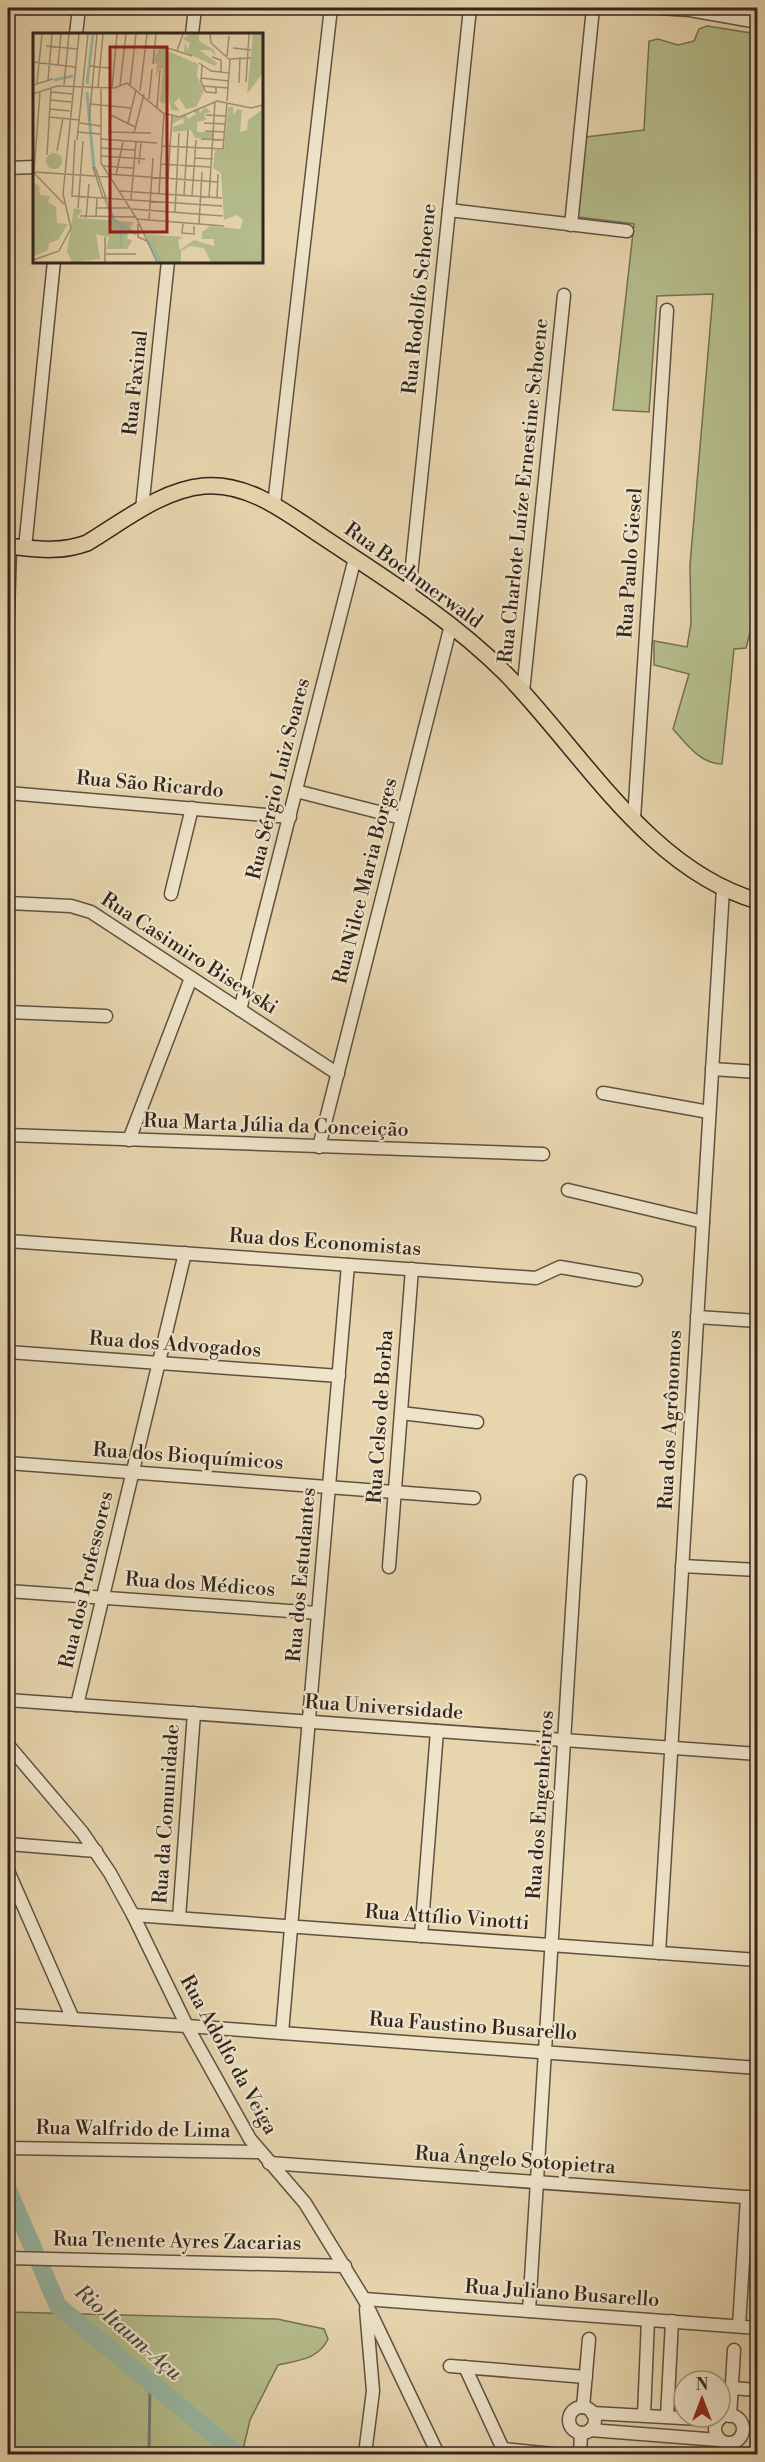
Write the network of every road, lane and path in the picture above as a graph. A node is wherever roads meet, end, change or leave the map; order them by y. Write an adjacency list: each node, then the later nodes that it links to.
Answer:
1 (79, 8): 8 (street)
2 (195, 8): 9 (street)
3 (331, 8): 19 (street)
4 (471, 8): 12 (street, Rua Rodolfo Schoene)
5 (593, 8): 13 (street)
6 (659, 8): 7 (street)
7 (758, 22)
8 (76, 33)
9 (192, 33)
10 (33, 167): 11 (street)
11 (8, 168)
12 (449, 210): 13 (street); 23 (street, Rua Rodolfo Schoene)
13 (571, 225): 14 (street)
14 (627, 231)
15 (54, 262): 21 (street)
16 (168, 262): 20 (street, Rua Faxinal)
17 (564, 295): 26 (street, Rua Charlote Luíze Ernestine Schoene)
18 (667, 310): 32 (street, Rua Paulo Giesel)
19 (274, 505): 20 (main road, Rua Boehmerwald); 22 (main road, Rua Boehmerwald)
20 (142, 509): 21 (main road, Rua Boehmerwald)
21 (14, 547): 24 (street)
22 (356, 558): 23 (main road, Rua Boehmerwald); 27 (street, Rua Sérgio Luiz Soares)
23 (409, 594): 25 (main road, Rua Boehmerwald)
24 (8, 614)
25 (451, 625): 26 (main road, Rua Boehmerwald); 31 (street, Rua Nilce Maria Borges)
26 (523, 692): 32 (main road, Rua Boehmerwald)
27 (296, 791): 30 (street, Rua Sérgio Luiz Soares); 31 (street)
28 (8, 793): 29 (street, Rua São Ricardo)
29 (192, 808): 30 (street, Rua São Ricardo); 34 (street)
30 (290, 817): 38 (street, Rua Sérgio Luiz Soares)
31 (402, 818): 43 (street, Rua Nilce Maria Borges)
32 (634, 819): 33 (main road, Rua Boehmerwald)
33 (723, 889): 35 (main road, Rua Boehmerwald); 41 (street, Rua dos Agrônomos)
34 (171, 894)
35 (758, 901)
36 (8, 903): 37 (street, Rua Casimiro Bisewski)
37 (191, 978): 38 (street, Rua Casimiro Bisewski); 47 (street)
38 (240, 1010): 43 (street, Rua Casimiro Bisewski)
39 (8, 1012): 40 (street)
40 (106, 1016)
41 (712, 1069): 42 (street); 45 (street, Rua dos Agrônomos)
42 (758, 1072)
43 (338, 1074): 48 (street, Rua Nilce Maria Borges)
44 (603, 1093): 45 (street)
45 (709, 1112): 51 (street, Rua dos Agrônomos)
46 (8, 1135): 47 (street, Rua Marta Júlia da Conceição)
47 (129, 1140): 48 (street, Rua Marta Júlia da Conceição)
48 (319, 1147): 49 (street, Rua Marta Júlia da Conceição)
49 (543, 1154)
50 (568, 1190): 51 (street)
51 (703, 1222): 57 (street, Rua dos Agrônomos)
52 (8, 1241): 53 (street, Rua dos Economistas)
53 (185, 1253): 54 (street, Rua dos Economistas); 60 (street, Rua dos Professores)
54 (348, 1265): 55 (street, Rua dos Economistas); 61 (street, Rua dos Estudantes)
55 (412, 1269): 56 (street, Rua dos Economistas); 62 (street, Rua Celso de Borba)
56 (636, 1280)
57 (697, 1317): 58 (street); 70 (street, Rua dos Agrônomos)
58 (758, 1320)
59 (8, 1352): 60 (street, Rua dos Advogados)
60 (159, 1363): 61 (street, Rua dos Advogados); 65 (street, Rua dos Professores)
61 (339, 1376): 67 (street, Rua dos Estudantes)
62 (401, 1413): 63 (street); 68 (street, Rua Celso de Borba)
63 (477, 1422)
64 (8, 1463): 65 (street, Rua dos Bioquímicos)
65 (133, 1472): 67 (street, Rua dos Bioquímicos); 74 (street, Rua dos Professores)
66 (580, 1481): 81 (street, Rua dos Engenheiros)
67 (329, 1487): 68 (street, Rua dos Bioquímicos); 75 (street, Rua dos Estudantes)
68 (395, 1492): 69 (street, Rua dos Bioquímicos); 71 (street, Rua Celso de Borba)
69 (474, 1498)
70 (682, 1566): 72 (street); 83 (street, Rua dos Agrônomos)
71 (389, 1567)
72 (758, 1570)
73 (8, 1591): 74 (street, Rua dos Médicos)
74 (103, 1598): 75 (street, Rua dos Médicos); 77 (street, Rua dos Professores)
75 (318, 1613): 79 (street, Rua dos Estudantes)
76 (8, 1700): 77 (street, Rua Universidade)
77 (77, 1705): 78 (street, Rua Universidade)
78 (194, 1713): 79 (street, Rua Universidade); 89 (street, Rua da Comunidade)
79 (309, 1722): 80 (street, Rua Universidade); 90 (street, Rua dos Estudantes)
80 (437, 1731): 81 (street, Rua Universidade); 91 (street)
81 (564, 1740): 83 (street, Rua Universidade); 92 (street, Rua dos Engenheiros)
82 (8, 1745): 86 (street, Rua Adolfo da Veiga)
83 (671, 1748): 84 (street, Rua Universidade); 93 (street, Rua dos Agrônomos)
84 (758, 1754)
85 (8, 1844): 86 (street)
86 (96, 1851): 88 (street, Rua Adolfo da Veiga)
87 (8, 1871): 96 (street)
88 (133, 1915): 89 (street, Rua Attílio Vinotti); 97 (street, Rua Adolfo da Veiga)
89 (179, 1918): 90 (street, Rua Attílio Vinotti)
90 (291, 1926): 91 (street, Rua Attílio Vinotti); 98 (street, Rua dos Estudantes)
91 (421, 1936): 92 (street, Rua Attílio Vinotti)
92 (551, 1945): 93 (street, Rua Attílio Vinotti); 99 (street, Rua dos Engenheiros)
93 (659, 1953): 94 (street, Rua Attílio Vinotti)
94 (758, 1960)
95 (8, 2015): 96 (street, Rua Faustino Busarello)
96 (73, 2019): 97 (street, Rua Faustino Busarello)
97 (187, 2026): 98 (street, Rua Faustino Busarello); 102 (street, Rua Adolfo da Veiga)
98 (282, 2033): 99 (street, Rua Faustino Busarello)
99 (545, 2052): 100 (street, Rua Faustino Busarello); 104 (street, Rua dos Engenheiros)
100 (758, 2068)
101 (8, 2148): 102 (street, Rua Walfrido de Lima)
102 (259, 2152): 103 (street, Rua Adolfo da Veiga)
103 (270, 2163): 104 (street, Rua Ângelo Sotopietra); 107 (street, Rua Adolfo da Veiga)
104 (537, 2182): 105 (street, Rua Ângelo Sotopietra); 109 (street, Rua dos Engenheiros)
105 (752, 2198): 112 (street)
106 (8, 2258): 107 (street, Rua Tenente Ayres Zacarias)
107 (345, 2266): 108 (street, Rua Adolfo da Veiga)
108 (364, 2299): 109 (street, Rua Juliano Busarello); 130 (street); 131 (street, Rua Adolfo da Veiga)
109 (529, 2311): 110 (street, Rua Juliano Busarello)
110 (648, 2320): 111 (street, Rua Juliano Busarello); 123 (street)
111 (672, 2321): 112 (street, Rua Juliano Busarello); 124 (street)
112 (739, 2326): 113 (street, Rua Juliano Busarello)
113 (758, 2328)
114 (589, 2338): 119 (street)
115 (734, 2350): 118 (street)
116 (450, 2366): 117 (street)
117 (465, 2367): 119 (street); 132 (street)
118 (732, 2375)
119 (586, 2377): 122 (street)
120 (732, 2388): 121 (street)
121 (758, 2390)
122 (588, 2410): 123 (street); 128 (street); 128 (street)
123 (644, 2415): 124 (street)
124 (667, 2417): 125 (street)
125 (672, 2417)
126 (732, 2420): 129 (street)
127 (717, 2429): 129 (street)
128 (585, 2432): 129 (street); 133 (street)
129 (725, 2446)
130 (364, 2454)
131 (438, 2454)
132 (553, 2454)
133 (580, 2454)

